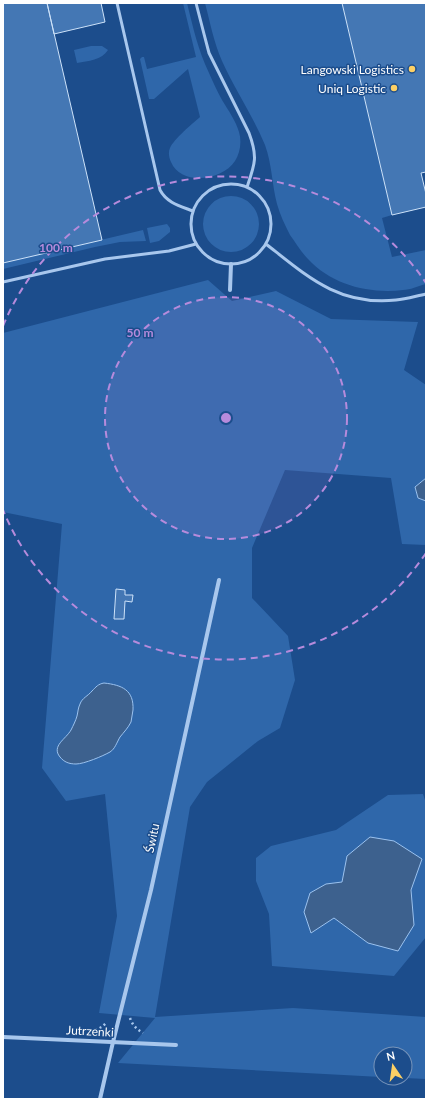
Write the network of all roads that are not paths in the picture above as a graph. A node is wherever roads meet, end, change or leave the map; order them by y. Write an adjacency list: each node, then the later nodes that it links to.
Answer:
1 (117, 3): 4 (lane)
2 (196, 3): 3 (lane)
3 (247, 187): 4 (lane); 6 (lane)
4 (193, 211): 5 (lane)
5 (196, 244): 7 (lane); 8 (lane)
6 (266, 244): 7 (lane); 10 (lane)
7 (231, 264): 9 (street)
8 (3, 282)
9 (230, 290)
10 (426, 294)
11 (219, 580): 13 (street, Świtu)
12 (3, 1037): 13 (street, Jutrzenki)
13 (112, 1042): 14 (street, Jutrzenki); 15 (street, Świtu)
14 (176, 1045)
15 (100, 1099)

